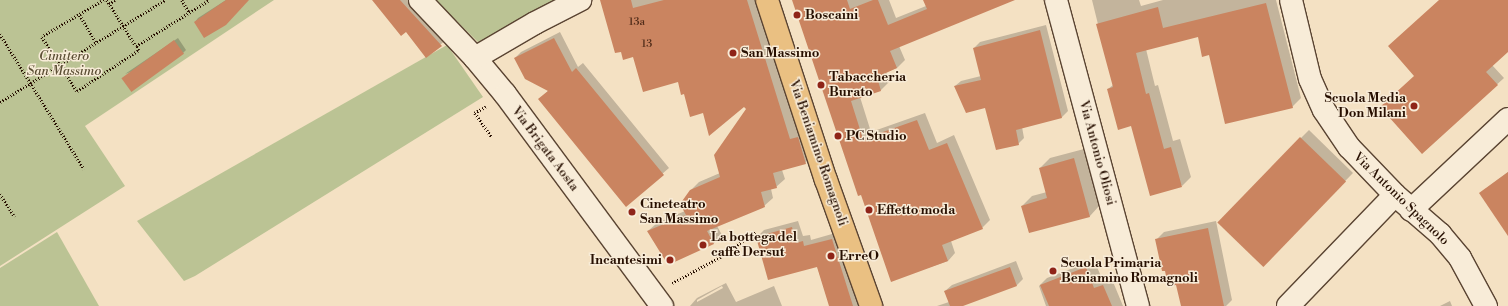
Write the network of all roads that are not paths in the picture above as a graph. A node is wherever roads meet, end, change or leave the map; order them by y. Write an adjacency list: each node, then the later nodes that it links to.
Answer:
1 (420, 0): 6 (street, Via Brigata Aosta)
2 (580, 0): 6 (street)
3 (768, 0): 11 (main road, Via Beniamino Romagnoli)
4 (1056, 0): 12 (street, Via Antonio Oliosi)
5 (1291, 0): 8 (street, Via Antonio Spagnolo)
6 (475, 58): 10 (street, Via Brigata Aosta)
7 (1508, 119): 9 (street)
8 (1395, 195): 9 (street, Via Antonio Spagnolo); 13 (street)
9 (1411, 210): 14 (street, Via Antonio Spagnolo)
10 (655, 304)
11 (871, 306)
12 (1138, 306)
13 (1288, 306)
14 (1486, 306)

